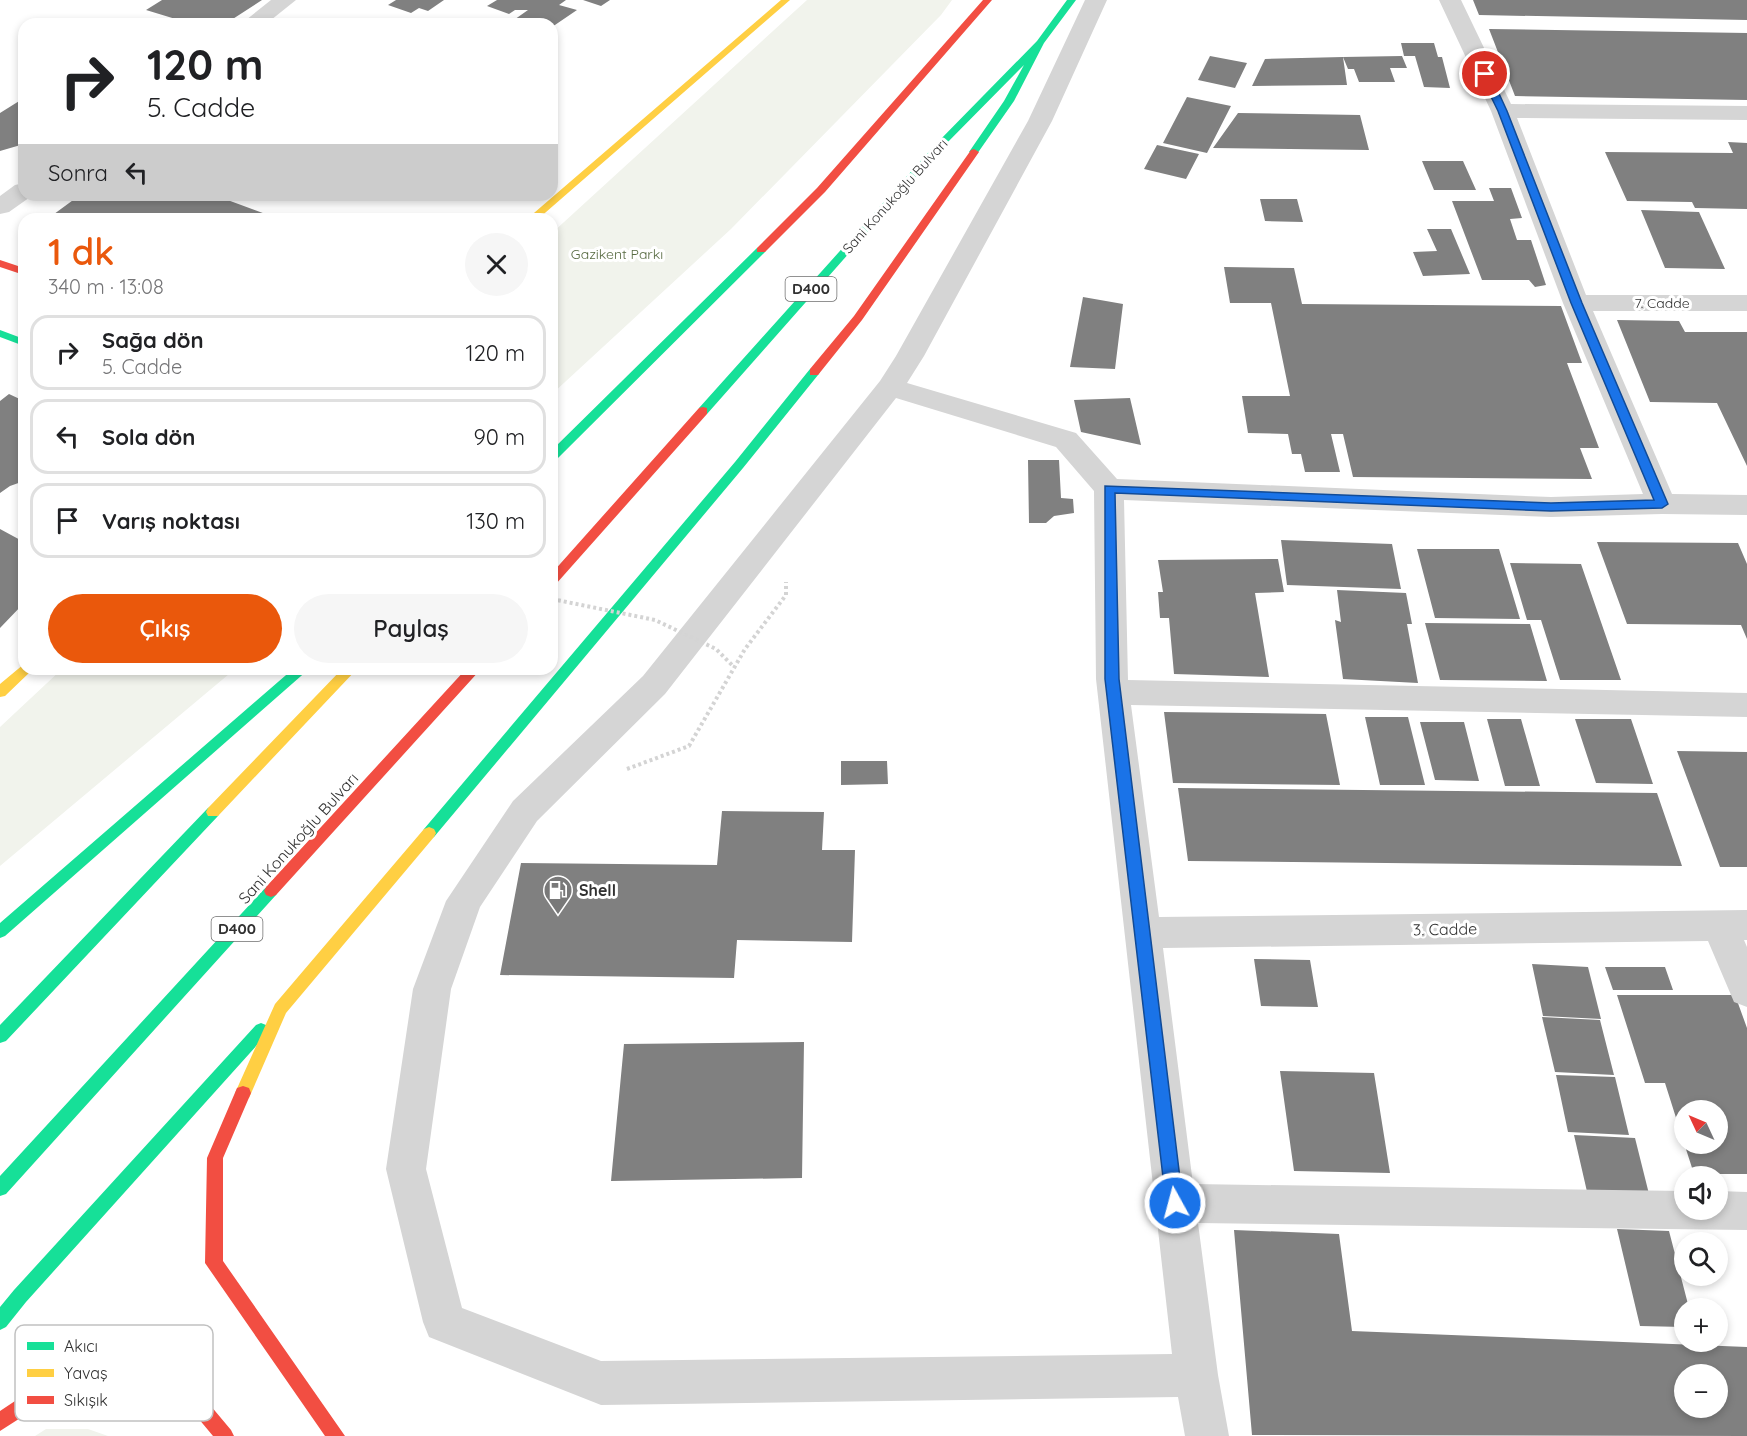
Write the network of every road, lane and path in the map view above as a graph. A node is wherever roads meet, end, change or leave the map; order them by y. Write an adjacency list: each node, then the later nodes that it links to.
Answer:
1 (285, 0): 7 (street)
2 (786, 0): 12 (main road)
3 (988, 0): 23 (main road)
4 (1072, 0): 8 (main road, Sani Konukoğlu Bulvarı / D400)
5 (1096, 0): 22 (street)
6 (1450, 0): 9 (street)
7 (260, 18)
8 (1040, 42): 29 (main road, Sani Konukoğlu Bulvarı / D400); 43 (main road)
9 (1503, 111): 10 (street); 18 (street)
10 (1747, 113)
11 (18, 194): 14 (street)
12 (558, 197)
13 (553, 201): 15 (main road)
14 (0, 207)
15 (539, 213)
16 (0, 263): 17 (main road)
17 (18, 270)
18 (1576, 303): 19 (street, 7. Cadde); 27 (street)
19 (1747, 303)
20 (0, 333): 21 (main road)
21 (18, 341)
22 (890, 387): 26 (street); 49 (street)
23 (585, 422): 24 (main road); 25 (main road)
24 (558, 446)
25 (558, 451)
26 (1109, 489): 27 (street); 36 (street)
27 (1662, 504): 28 (street)
28 (1747, 505)
29 (558, 574)
30 (558, 600): 38 (path, bridge)
31 (18, 675): 35 (main road)
32 (295, 675): 41 (main road)
33 (344, 675): 44 (main road)
34 (469, 675): 45 (main road, Sani Konukoğlu Bulvarı / D400)
35 (0, 692)
36 (1114, 692): 37 (street); 40 (street)
37 (1747, 705)
38 (620, 771)
39 (1734, 925): 40 (street, 3. Cadde); 42 (street)
40 (1144, 933): 46 (street)
41 (0, 934)
42 (1747, 991)
43 (280, 1009): 48 (main road); 54 (main road)
44 (0, 1036)
45 (0, 1188)
46 (1175, 1203): 47 (street); 49 (street)
47 (1747, 1211)
48 (0, 1321)
49 (1196, 1375): 55 (street)
50 (15, 1411): 52 (main road)
51 (212, 1421): 53 (main road)
52 (0, 1422)
53 (225, 1436)
54 (336, 1436)
55 (1207, 1436)

